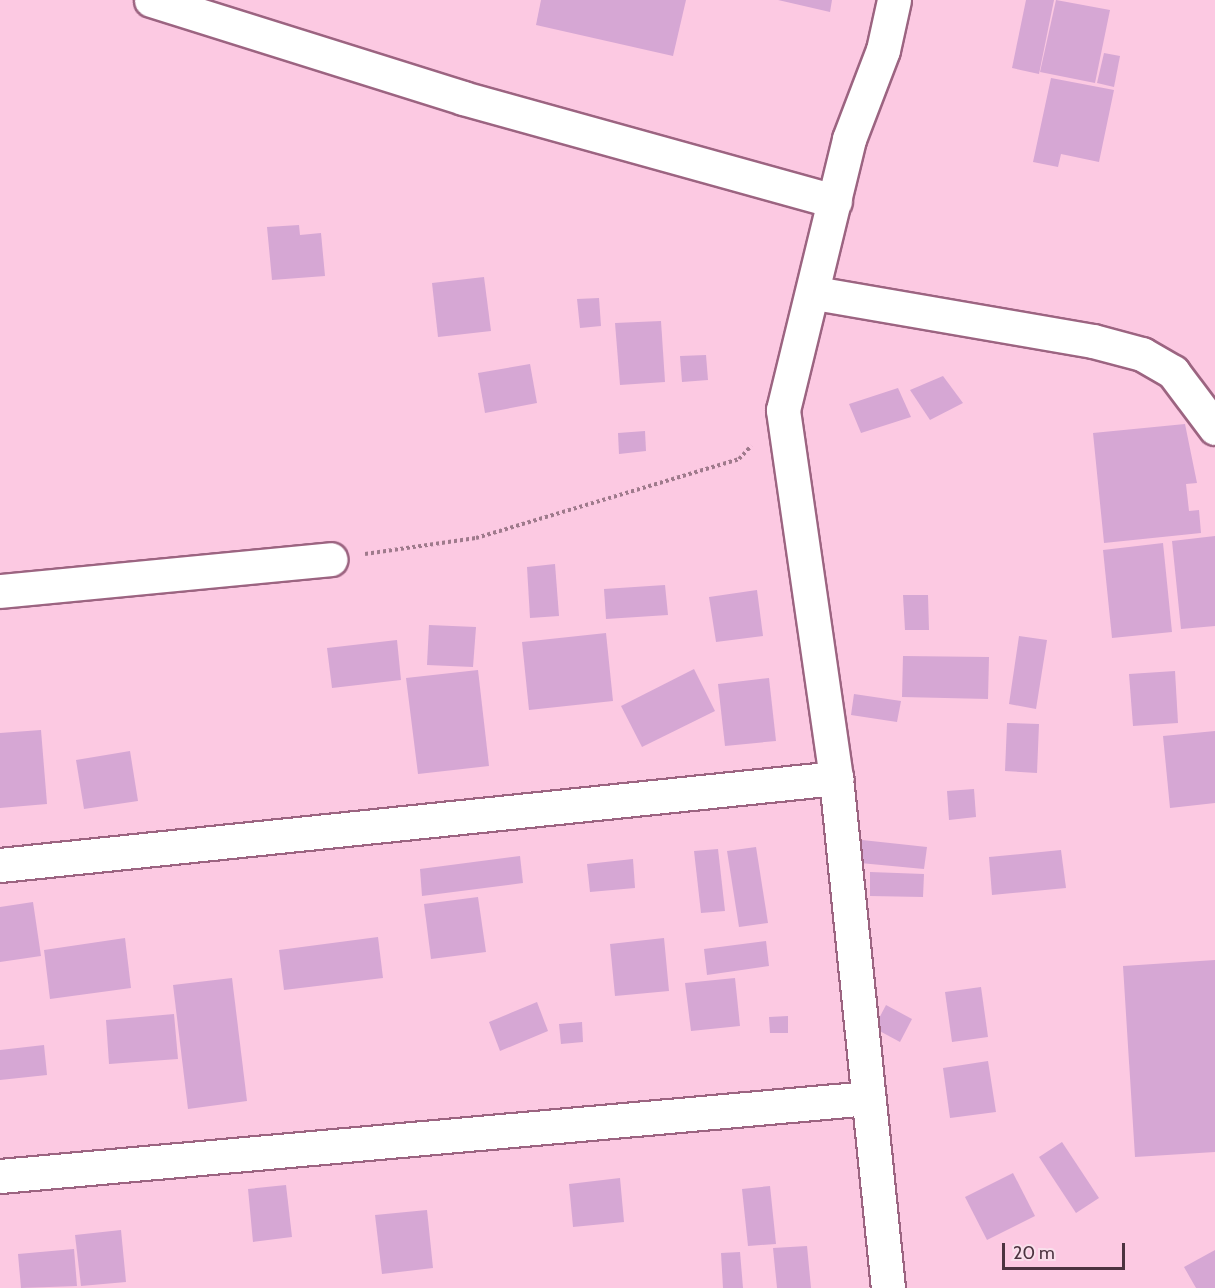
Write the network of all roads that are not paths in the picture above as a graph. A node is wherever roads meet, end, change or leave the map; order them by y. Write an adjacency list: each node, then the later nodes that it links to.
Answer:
1 (151, 0): 3 (street)
2 (894, 0): 3 (street)
3 (835, 201): 4 (street)
4 (815, 293): 5 (street); 8 (street)
5 (1215, 428)
6 (330, 559): 7 (street)
7 (0, 591)
8 (836, 778): 9 (street); 10 (street)
9 (0, 865)
10 (869, 1098): 11 (street); 12 (street)
11 (0, 1176)
12 (888, 1288)

